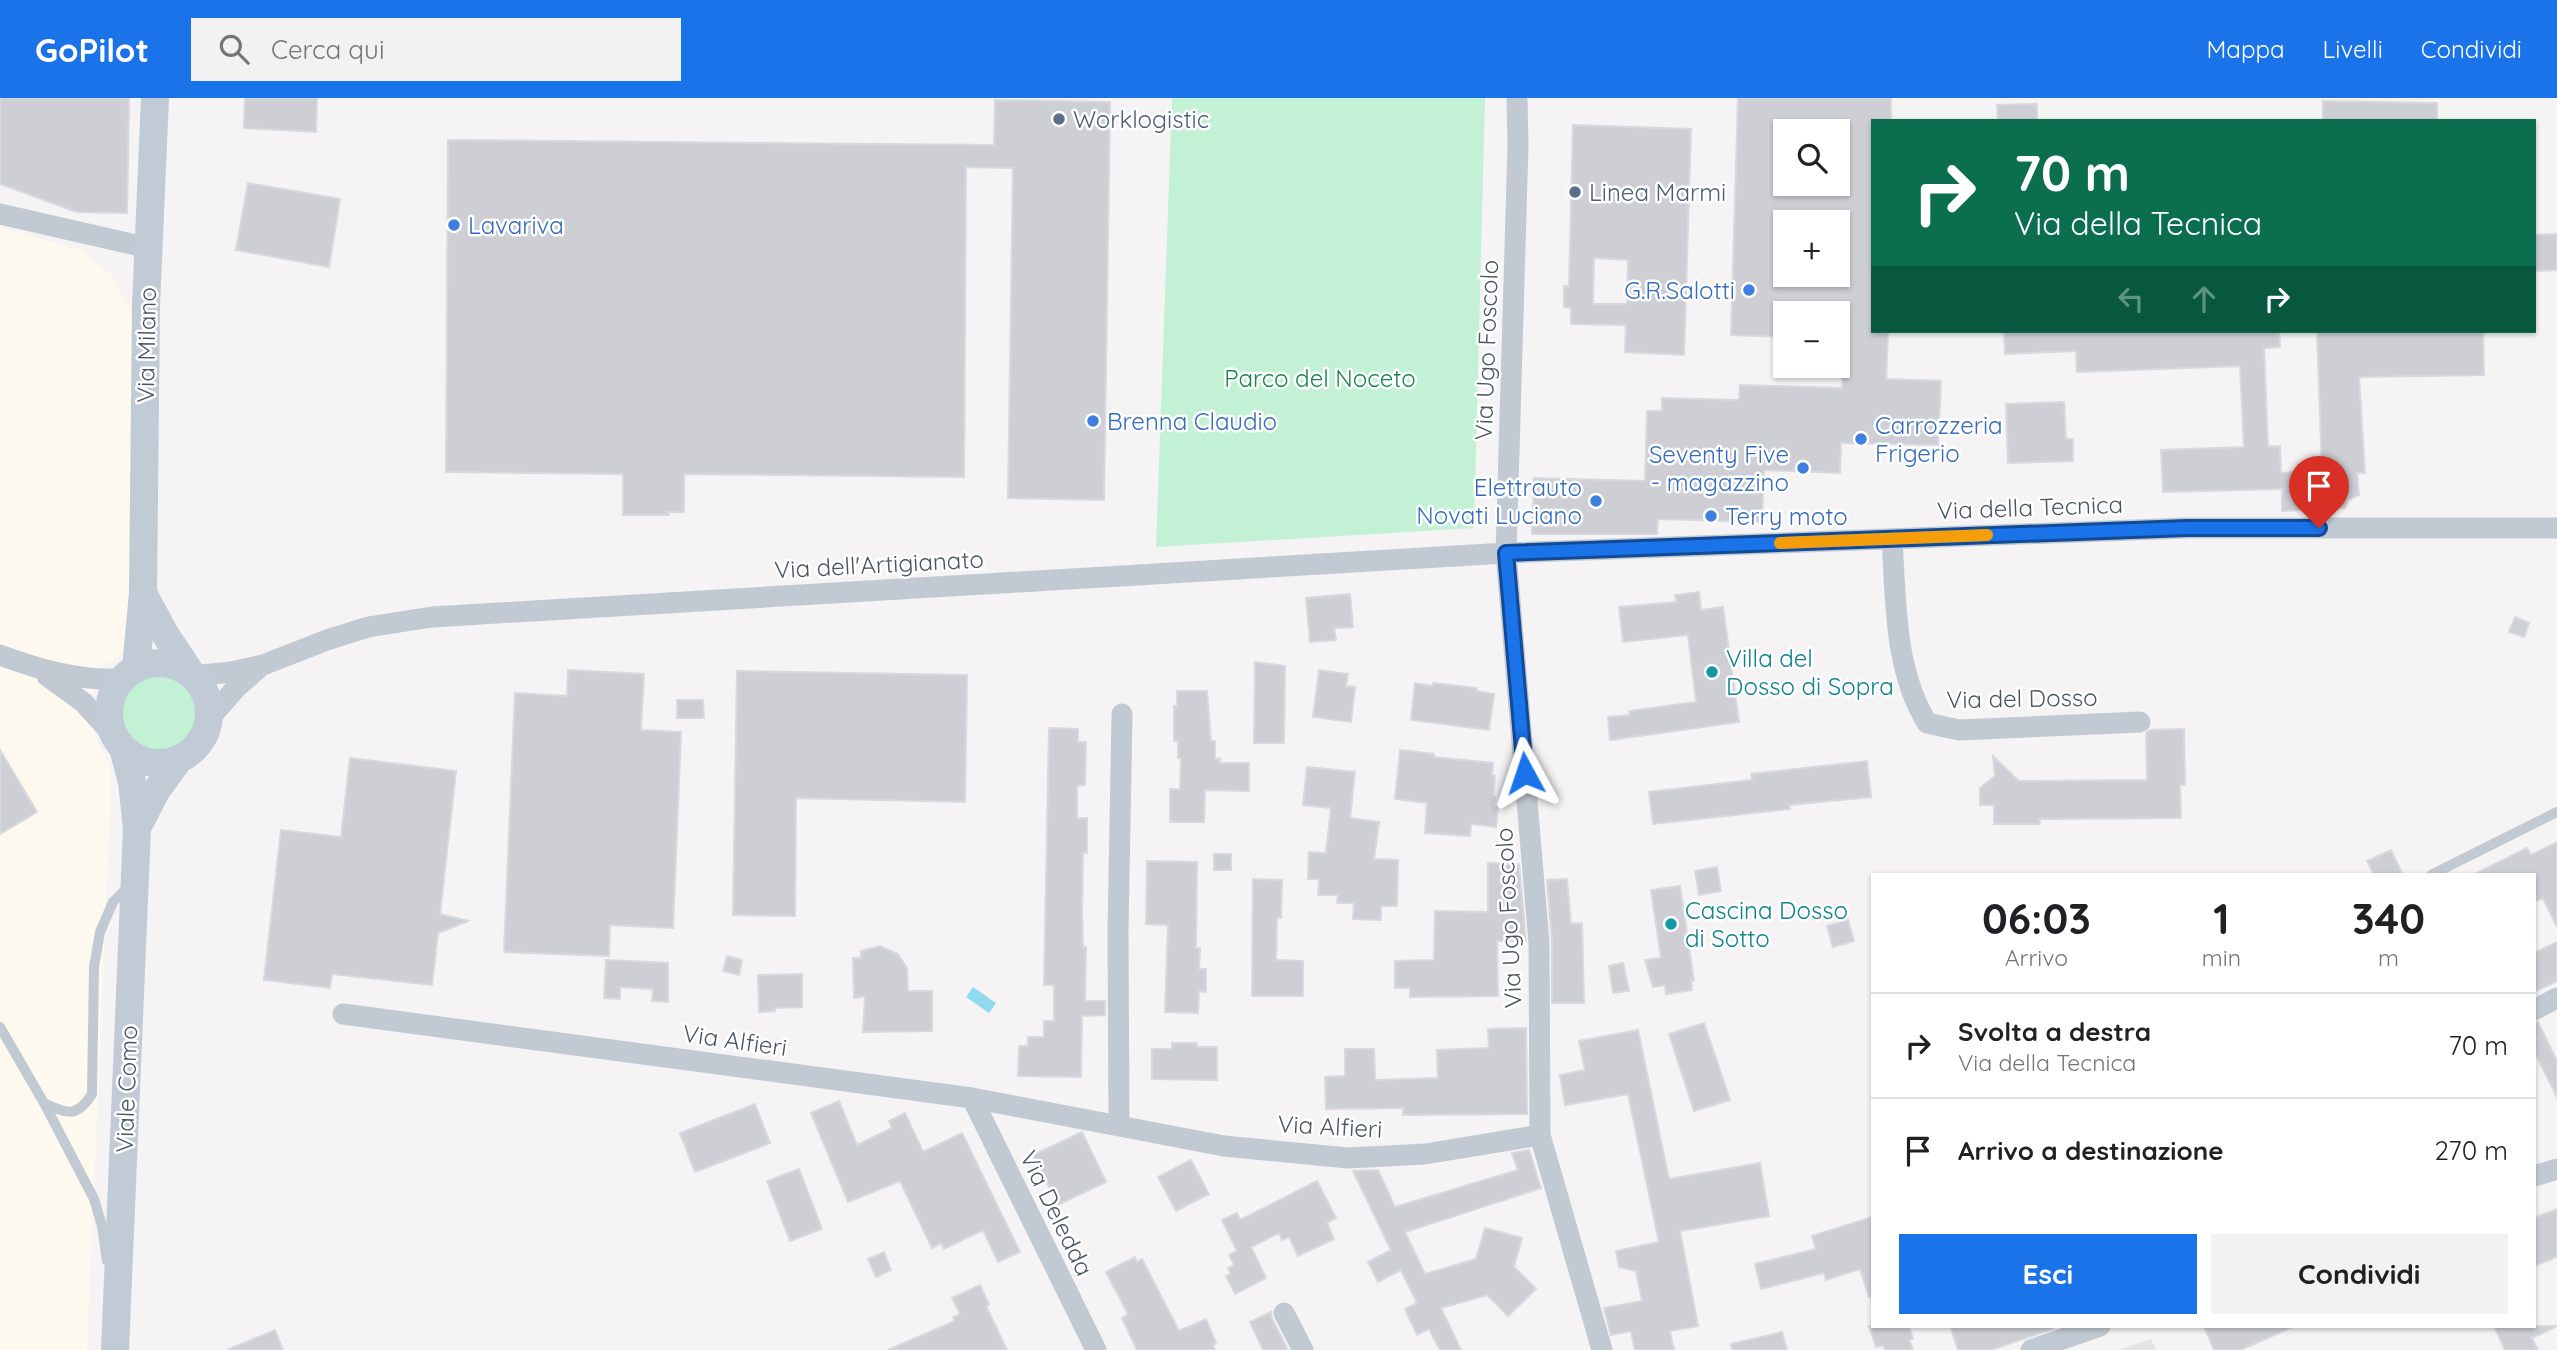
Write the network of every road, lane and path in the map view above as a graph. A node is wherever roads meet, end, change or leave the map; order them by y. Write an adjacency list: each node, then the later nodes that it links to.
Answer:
1 (155, 98): 4 (main road, Via Milano)
2 (1517, 98): 7 (street, Via Ugo Foscolo)
3 (0, 214): 4 (street)
4 (149, 248): 8 (main road, Via Milano)
5 (2557, 528): 6 (street, Via della Tecnica)
6 (1892, 539): 7 (street, Via della Tecnica); 16 (street, Via del Dosso)
7 (1506, 553): 10 (street, Via dell'Artigianato); 30 (street, Via Ugo Foscolo)
8 (143, 593): 12 (main road, Via Milano); 13 (main road)
9 (0, 654): 11 (street)
10 (263, 665): 13 (street, Via dell'Artigianato); 15 (street, Via dell'Artigianato)
11 (37, 668): 12 (street); 17 (street)
12 (129, 673): 13 (main road); 17 (main road)
13 (193, 676): 15 (main road)
14 (1122, 714): 29 (street)
15 (209, 719): 18 (main road)
16 (2140, 722)
17 (118, 742): 18 (main road); 20 (main road, Viale Como)
18 (180, 758): 20 (main road)
19 (2557, 813): 21 (lane)
20 (137, 828): 22 (main road, Viale Como)
21 (2435, 873)
22 (135, 881): 28 (lane); 33 (main road, Viale Como)
23 (2557, 998): 24 (street)
24 (2536, 1009)
25 (343, 1014): 27 (street, Via Alfieri)
26 (0, 1027): 28 (lane)
27 (972, 1098): 29 (street, Via Alfieri); 37 (street, Via Deledda)
28 (44, 1103): 33 (lane)
29 (1119, 1126): 30 (street, Via Alfieri)
30 (1539, 1135): 39 (street, Via Ugo Foscolo)
31 (2557, 1169): 32 (street)
32 (2536, 1175)
33 (117, 1306): 36 (main road, Viale Como)
34 (1284, 1313): 38 (street)
35 (2094, 1328): 40 (street)
36 (115, 1350)
37 (1096, 1350)
38 (1303, 1350)
39 (1602, 1350)
40 (2031, 1350)

